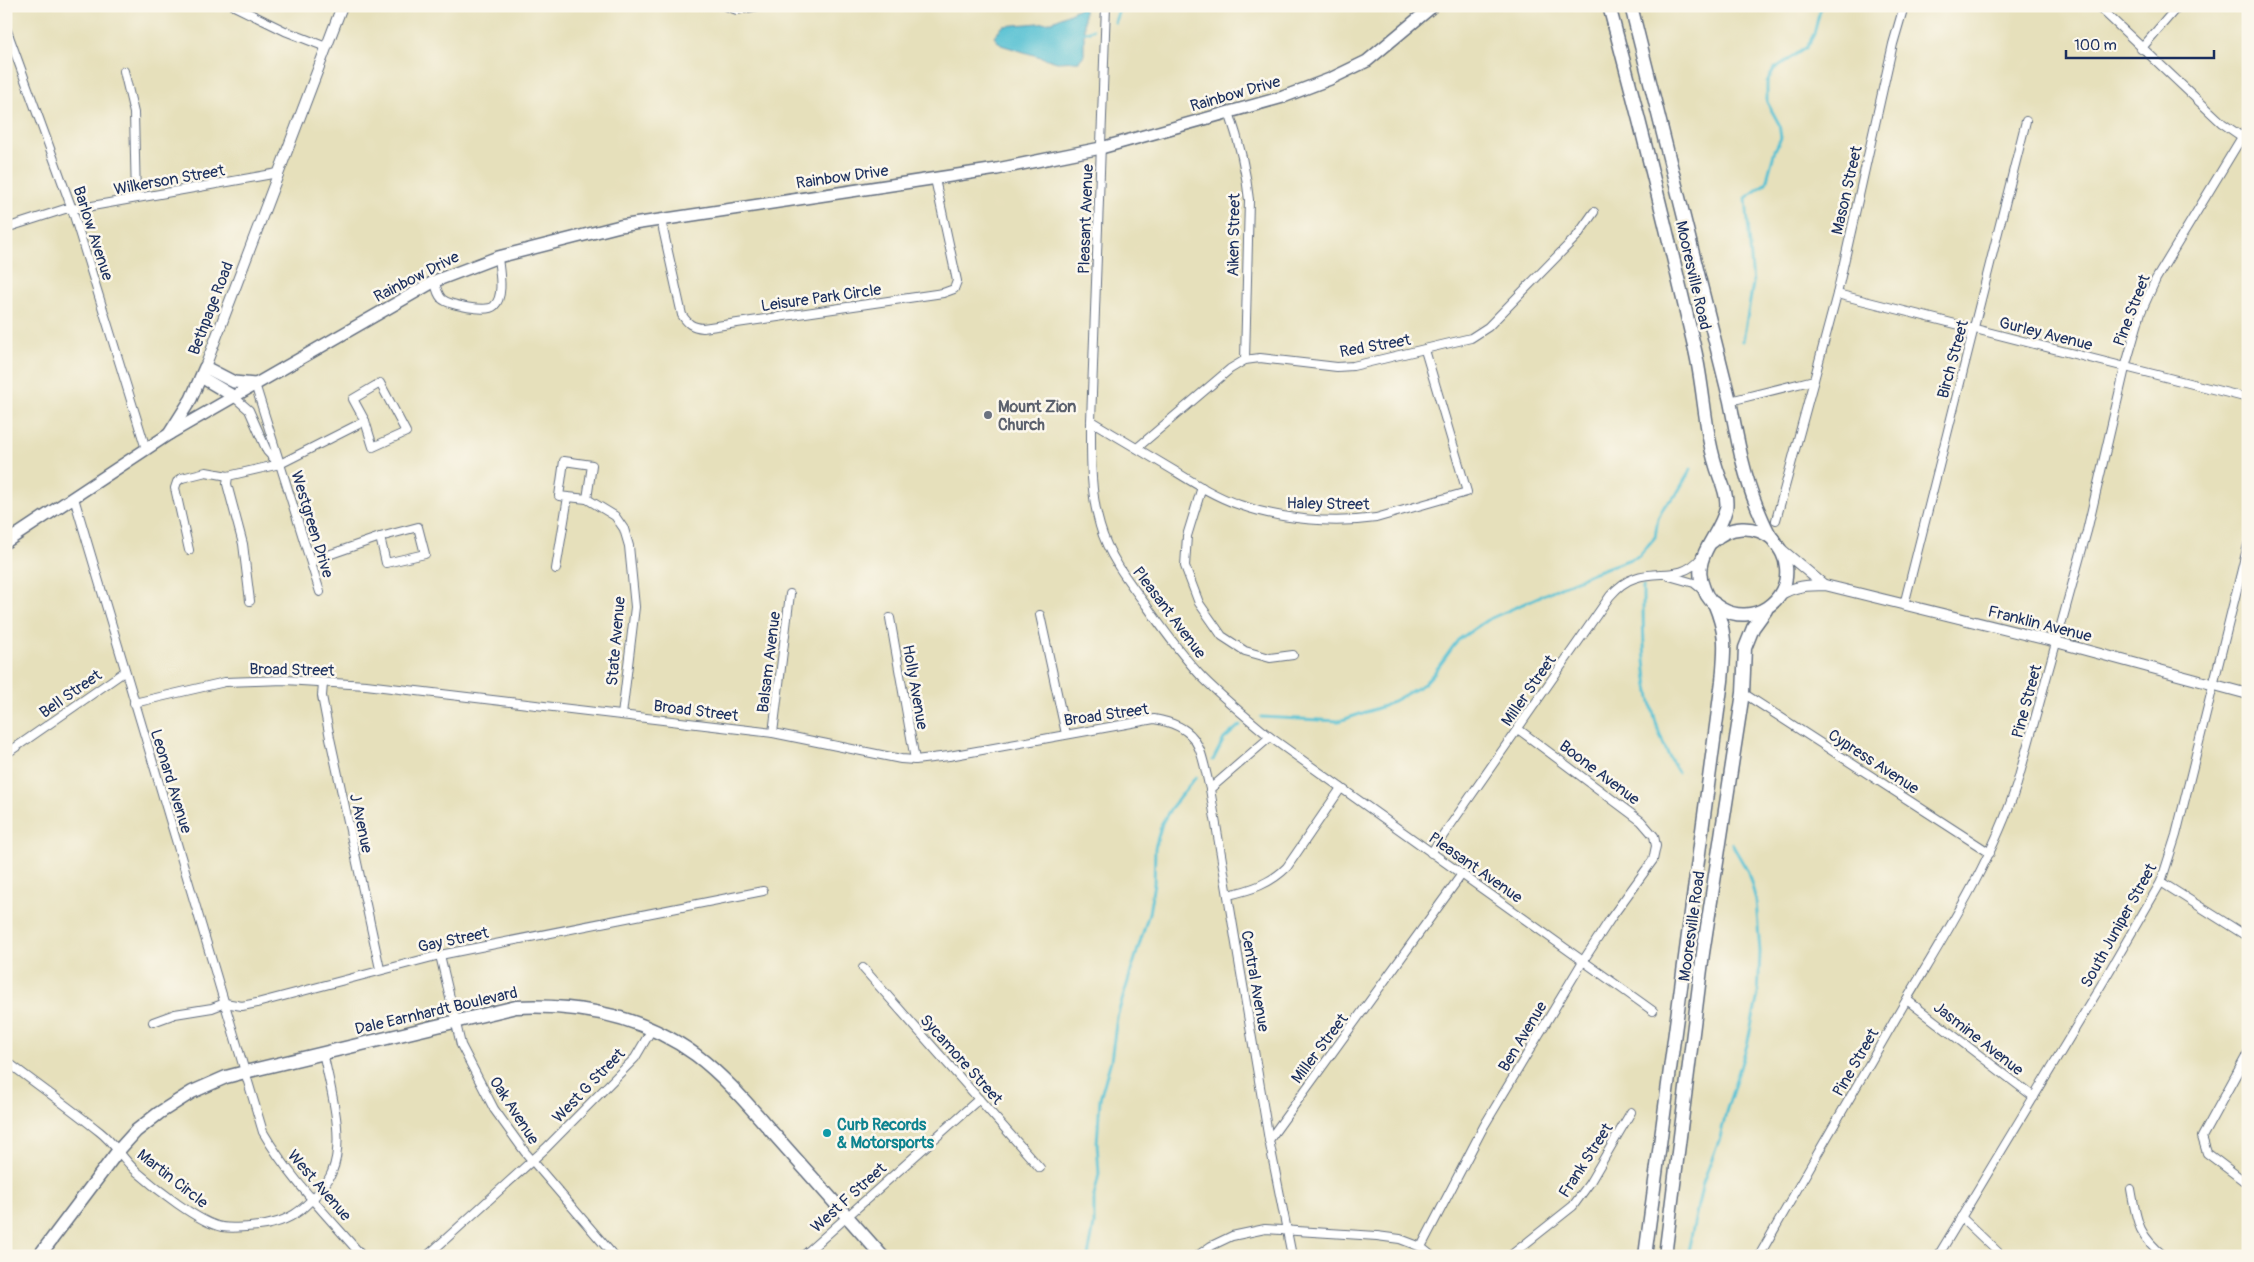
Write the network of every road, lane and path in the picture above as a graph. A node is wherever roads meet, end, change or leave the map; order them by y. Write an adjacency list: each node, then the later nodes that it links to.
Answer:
1 (234, 6): 13 (street)
2 (342, 6): 13 (street, Bethpage Road)
3 (726, 6): 4 (street)
4 (758, 6)
5 (1106, 6): 20 (street, Pleasant Avenue)
6 (1433, 6): 16 (main road, Rainbow Drive)
7 (1609, 6): 58 (main road, Mooresville Road)
8 (1631, 6): 40 (main road, Mooresville Road)
9 (1904, 6): 30 (street, Mason Street)
10 (2098, 6): 14 (street)
11 (2178, 6): 14 (street)
12 (6, 28): 24 (street, Barlow Avenue)
13 (326, 46): 21 (street, Bethpage Road)
14 (2141, 49): 19 (street)
15 (124, 71): 23 (street)
16 (1229, 112): 20 (main road, Rainbow Drive); 33 (street, Aiken Street)
17 (2026, 121): 31 (street, Birch Street)
18 (2248, 127): 19 (street, Pine Street)
19 (2245, 139): 34 (street, Pine Street)
20 (1101, 148): 22 (main road, Rainbow Drive); 42 (street, Pleasant Avenue)
21 (278, 173): 23 (street, Wilkerson Street); 35 (street, Bethpage Road)
22 (935, 179): 26 (main road, Rainbow Drive); 26 (street, Leisure Park Circle)
23 (136, 198): 24 (street, Wilkerson Street)
24 (72, 209): 27 (street, Wilkerson Street); 45 (street, Barlow Avenue)
25 (1594, 212): 32 (street, Red Street)
26 (661, 220): 28 (main road, Rainbow Drive)
27 (6, 228)
28 (498, 256): 29 (main road, Rainbow Drive); 29 (street)
29 (435, 281): 37 (main road, Rainbow Drive)
30 (1837, 294): 31 (street, Gurley Avenue); 36 (street, Mason Street)
31 (1974, 329): 34 (street, Gurley Avenue); 68 (street, Birch Street)
32 (1425, 350): 33 (street, Red Street); 48 (street, Haley Street)
33 (1244, 360): 44 (street)
34 (2125, 368): 39 (street, Gurley Avenue); 72 (street, Pine Street)
35 (203, 372): 37 (main road); 38 (main road); 43 (main road, Bethpage Road)
36 (1814, 380): 40 (street); 52 (street, Mason Street)
37 (255, 384): 38 (main road, Rainbow Drive); 46 (street, Westgreen Drive)
38 (233, 396): 43 (main road, Rainbow Drive); 46 (street, Westgreen Drive)
39 (2248, 398)
40 (1730, 401): 56 (main road, Mooresville Road)
41 (365, 421): 41 (street); 46 (street)
42 (1091, 421): 44 (street, Haley Street); 84 (street, Pleasant Avenue)
43 (169, 434): 45 (main road, Bethpage Road)
44 (1137, 448): 48 (street, Haley Street)
45 (146, 449): 50 (main road, Bethpage Road)
46 (280, 464): 47 (street); 59 (street, Westgreen Drive)
47 (228, 476): 57 (street); 67 (street)
48 (1202, 487): 73 (street)
49 (568, 497): 51 (street, State Avenue); 51 (street); 60 (street)
50 (74, 498): 54 (main road, Bethpage Road); 74 (street, Leonard Avenue)
51 (587, 499): 80 (street, State Avenue)
52 (1776, 520)
53 (380, 537): 53 (street); 59 (street)
54 (6, 542)
55 (2248, 545): 76 (street, South Juniper Street)
56 (1778, 546): 58 (main road); 62 (street, Franklin Avenue); 65 (main road, Mooresville Road)
57 (189, 550)
58 (1705, 552): 61 (street, Miller Street); 66 (main road, Mooresville Road)
59 (311, 561): 63 (street, Westgreen Drive)
60 (556, 569)
61 (1668, 575): 66 (street, Miller Street); 81 (street, Miller Street)
62 (1824, 585): 65 (street, Franklin Avenue); 68 (street, Franklin Avenue)
63 (320, 592)
64 (790, 594): 82 (street, Balsam Avenue)
65 (1780, 595): 69 (main road, Mooresville Road)
66 (1710, 598): 69 (main road, Mooresville Road); 135 (main road, Mooresville Road)
67 (250, 601)
68 (1904, 605): 72 (street, Franklin Avenue)
69 (1767, 608): 77 (main road, Mooresville Road)
70 (1040, 615): 83 (street)
71 (890, 618): 86 (street, Holly Avenue)
72 (2056, 642): 76 (street, Franklin Avenue); 91 (street, Pine Street)
73 (1293, 655)
74 (124, 672): 79 (street, Leonard Avenue); 85 (street, Bell Street)
75 (323, 683): 79 (street, Broad Street); 80 (street, Broad Street); 100 (street, J Avenue)
76 (2213, 684): 78 (street, Franklin Avenue); 93 (street, South Juniper Street)
77 (1743, 693): 91 (street, Cypress Avenue); 136 (main road, Mooresville Road)
78 (2248, 694)
79 (134, 704): 102 (street, Leonard Avenue)
80 (622, 715): 82 (street, Broad Street)
81 (1518, 729): 89 (street, Boone Avenue); 90 (street, Miller Street)
82 (773, 733): 86 (street, Broad Street)
83 (1066, 734): 86 (street, Broad Street); 88 (street, Broad Street)
84 (1270, 737): 87 (street, Pleasant Avenue); 88 (street)
85 (6, 754)
86 (915, 760)
87 (1341, 788): 90 (street, Pleasant Avenue); 95 (street)
88 (1210, 790): 95 (street, Central Avenue)
89 (1656, 846): 98 (street, Ben Avenue)
90 (1431, 853): 92 (street, Pleasant Avenue)
91 (1990, 853): 101 (street, Pine Street)
92 (1462, 874): 98 (street, Pleasant Avenue); 114 (street, Miller Street)
93 (2161, 882): 96 (street); 111 (street, South Juniper Street)
94 (762, 891): 97 (street, Gay Street)
95 (1228, 895): 114 (street, Central Avenue)
96 (2248, 937)
97 (440, 955): 100 (street, Gay Street); 105 (street, Oak Avenue)
98 (1583, 961): 103 (street, Pleasant Avenue); 124 (street, Ben Avenue)
99 (863, 968): 112 (street, Sycamore Street)
100 (380, 969): 102 (street, Gay Street)
101 (1907, 1000): 111 (street, Jasmine Avenue); 137 (street, Pine Street)
102 (225, 1003): 104 (street, Gay Street); 110 (street, Leonard Avenue)
103 (1653, 1011)
104 (154, 1022)
105 (455, 1022): 106 (main road, Dale Earnhardt Boulevard); 107 (main road, Dale Earnhardt Boulevard); 116 (street, Oak Avenue)
106 (652, 1029): 116 (street, West G Street); 121 (main road, Dale Earnhardt Boulevard)
107 (323, 1052): 110 (main road, Dale Earnhardt Boulevard); 120 (street, Martin Circle)
108 (2248, 1053): 118 (street)
109 (6, 1061): 115 (street, Martin Circle)
110 (245, 1072): 115 (main road, Dale Earnhardt Boulevard); 120 (street, West Avenue)
111 (2034, 1097): 122 (street, South Juniper Street)
112 (979, 1099): 117 (street, Sycamore Street); 121 (street, West F Street)
113 (1631, 1112): 134 (street, Frank Street)
114 (1269, 1140): 123 (street, Central Avenue)
115 (118, 1151): 120 (street, Martin Circle); 125 (main road, Dale Earnhardt Boulevard)
116 (532, 1161): 127 (street, West G Street); 128 (street, Oak Avenue)
117 (1040, 1168)
118 (2248, 1184)
119 (2131, 1189): 140 (street)
120 (311, 1200): 126 (street, West Avenue)
121 (847, 1216): 129 (street, West F Street); 130 (main road, Dale Earnhardt Boulevard)
122 (1961, 1217): 138 (street, South Juniper Street); 139 (street)
123 (1287, 1229): 124 (street); 131 (street); 132 (street, Central Avenue)
124 (1421, 1247): 133 (street)
125 (39, 1256)
126 (362, 1256)
127 (427, 1256)
128 (614, 1256)
129 (803, 1256)
130 (882, 1256)
131 (1197, 1256)
132 (1292, 1256)
133 (1432, 1256)
134 (1510, 1256)
135 (1646, 1256)
136 (1665, 1256)
137 (1759, 1256)
138 (1938, 1256)
139 (2002, 1256)
140 (2164, 1256)

